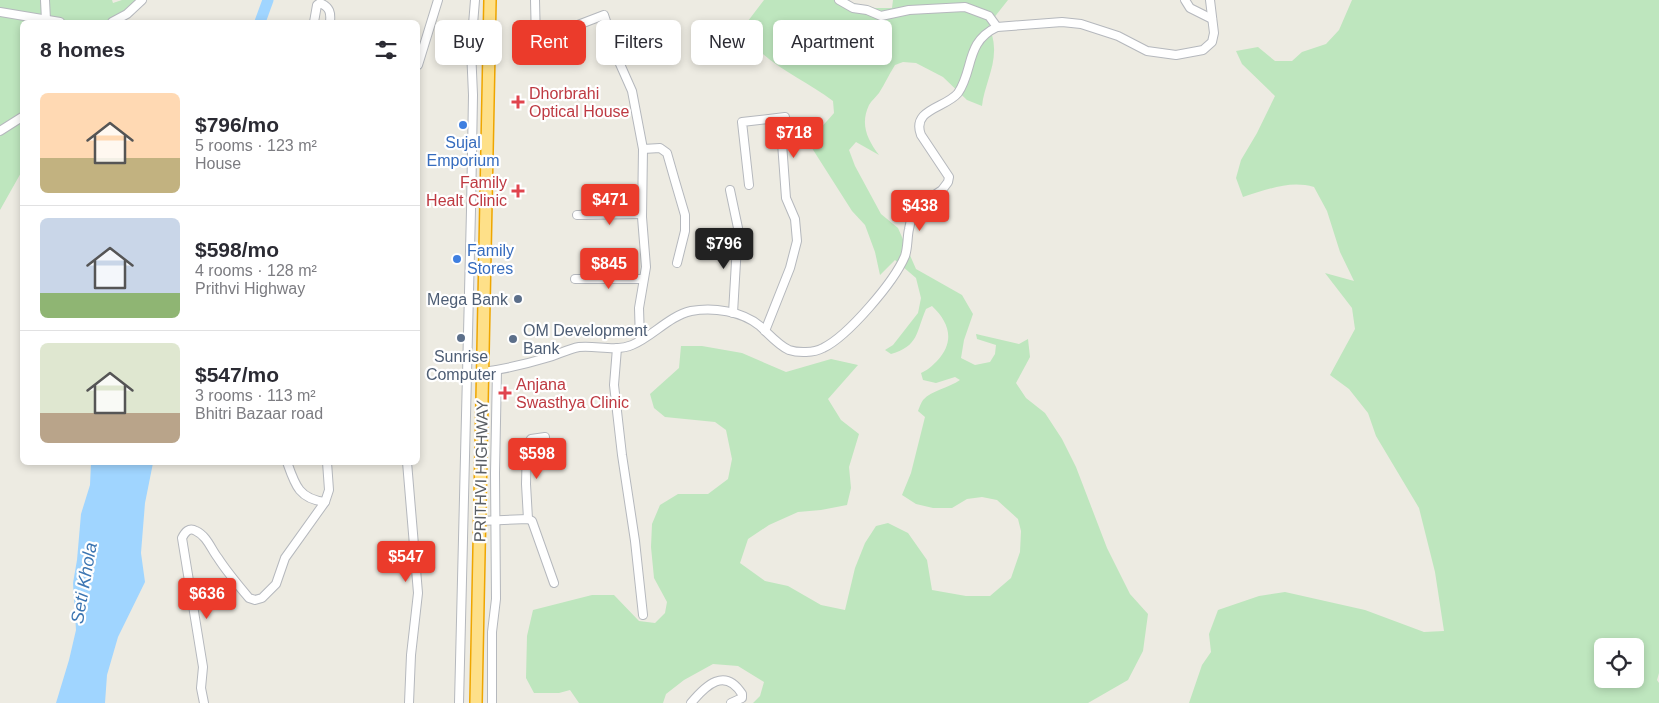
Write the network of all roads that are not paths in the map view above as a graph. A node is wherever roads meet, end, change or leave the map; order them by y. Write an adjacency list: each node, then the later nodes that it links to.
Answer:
1 (45, 0): 12 (street)
2 (142, 0): 13 (street)
3 (438, 0): 17 (street)
4 (475, 0): 46 (street)
5 (490, 0): 33 (highway, PRITHVI HIGHWAY)
6 (535, 0): 20 (street)
7 (839, 0): 16 (street)
8 (1185, 0): 11 (street)
9 (1210, 0): 11 (street)
10 (0, 12): 12 (street)
11 (1212, 19): 16 (street)
12 (46, 20)
13 (116, 20)
14 (314, 20): 15 (street)
15 (330, 20)
16 (997, 27): 29 (street)
17 (420, 58)
18 (20, 118): 19 (street)
19 (0, 131)
20 (643, 149): 23 (street); 25 (street)
21 (749, 185): 29 (street)
22 (730, 190): 28 (street)
23 (642, 214): 24 (street); 27 (street)
24 (577, 215)
25 (677, 263)
26 (575, 279): 27 (street)
27 (643, 279): 30 (street)
28 (733, 313): 29 (street); 30 (street)
29 (765, 331)
30 (640, 340): 31 (street)
31 (617, 348): 32 (street); 43 (street)
32 (497, 370): 33 (street); 41 (street)
33 (483, 372): 40 (highway, PRITHVI HIGHWAY)
34 (545, 437): 39 (street)
35 (288, 465): 38 (street)
36 (327, 465): 38 (street)
37 (406, 465): 45 (street)
38 (325, 502): 44 (street)
39 (528, 519): 41 (street); 42 (street)
40 (480, 521): 41 (street); 47 (highway, PRITHVI HIGHWAY)
41 (495, 522): 48 (street)
42 (554, 583)
43 (643, 615)
44 (204, 703)
45 (409, 703)
46 (459, 703)
47 (476, 703)
48 (492, 703)
49 (692, 703): 50 (street)
50 (731, 703)

